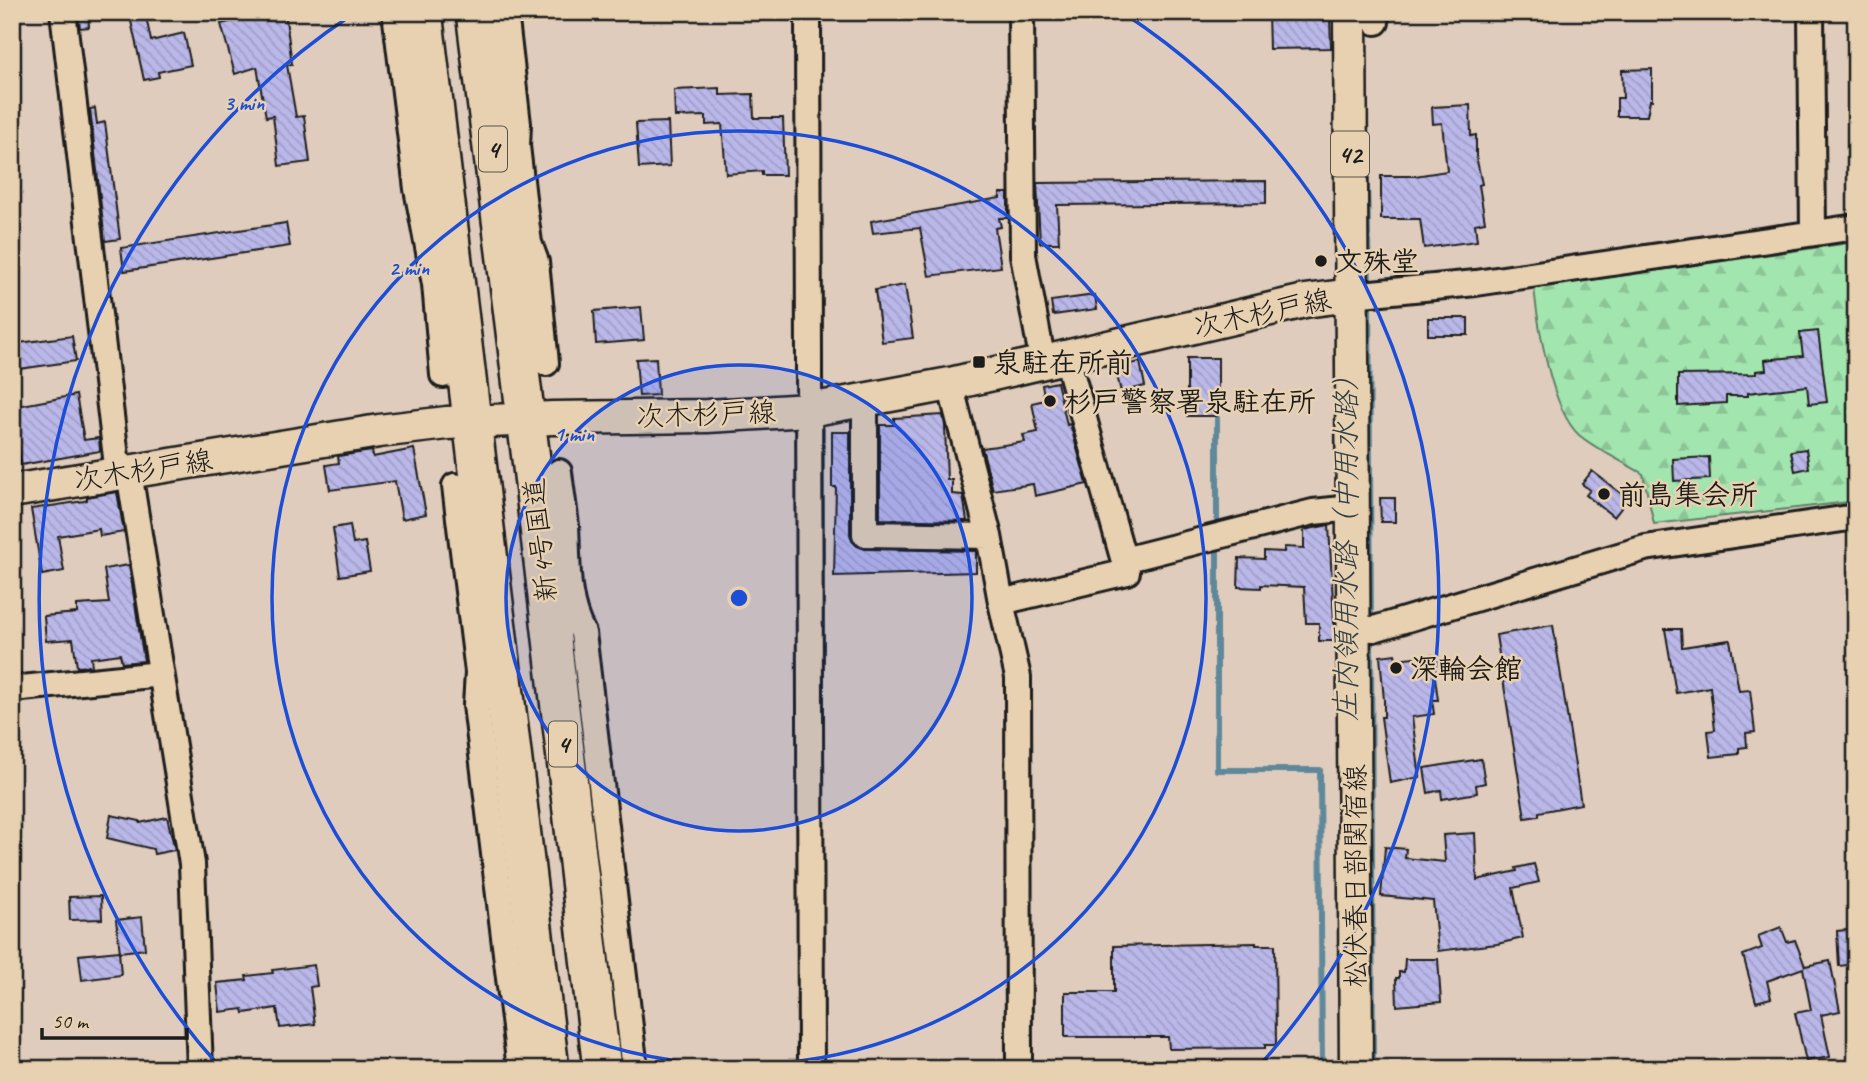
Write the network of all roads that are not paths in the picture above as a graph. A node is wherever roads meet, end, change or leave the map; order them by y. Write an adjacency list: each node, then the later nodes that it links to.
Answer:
1 (63, 12): 22 (street)
2 (395, 12): 15 (street)
3 (424, 12): 20 (highway, 新4号国道 / 4)
4 (475, 12): 19 (highway, 新4号国道 / 4)
5 (505, 12): 14 (street)
6 (808, 12): 18 (street)
7 (1021, 12): 13 (street)
8 (1811, 12): 11 (street)
9 (1368, 16): 12 (main road, 松伏春日部関宿線 / 42)
10 (1856, 227): 11 (street)
11 (1814, 233): 12 (street)
12 (1351, 295): 13 (main road, 次木杉戸線); 25 (main road, 松伏春日部関宿線 / 42)
13 (1055, 360): 16 (main road, 次木杉戸線); 28 (street)
14 (546, 363)
15 (443, 375)
16 (950, 384): 17 (main road, 次木杉戸線); 27 (street)
17 (865, 401): 18 (main road, 次木杉戸線); 27 (street)
18 (809, 410): 19 (main road, 次木杉戸線); 40 (street)
19 (525, 419): 20 (main road, 次木杉戸線); 29 (highway, 新4号国道 / 4)
20 (473, 421): 22 (main road, 次木杉戸線); 32 (highway, 新4号国道 / 4)
21 (559, 472): 29 (street)
22 (124, 473): 24 (main road, 次木杉戸線); 33 (street)
23 (455, 486): 32 (street)
24 (12, 491)
25 (1353, 508): 28 (street); 31 (main road, 松伏春日部関宿線 / 42)
26 (1856, 517): 31 (street)
27 (989, 536): 30 (street)
28 (1124, 560): 30 (street)
29 (555, 573): 38 (highway, 新4号国道 / 4); 39 (street)
30 (1001, 602): 41 (street)
31 (1353, 628): 42 (main road, 松伏春日部関宿線 / 42)
32 (487, 641): 36 (street); 37 (highway, 新4号国道 / 4)
33 (161, 674): 34 (street); 35 (street)
34 (12, 689)
35 (200, 1069)
36 (520, 1069)
37 (550, 1069)
38 (602, 1069)
39 (635, 1069)
40 (811, 1069)
41 (1019, 1069)
42 (1356, 1069)

